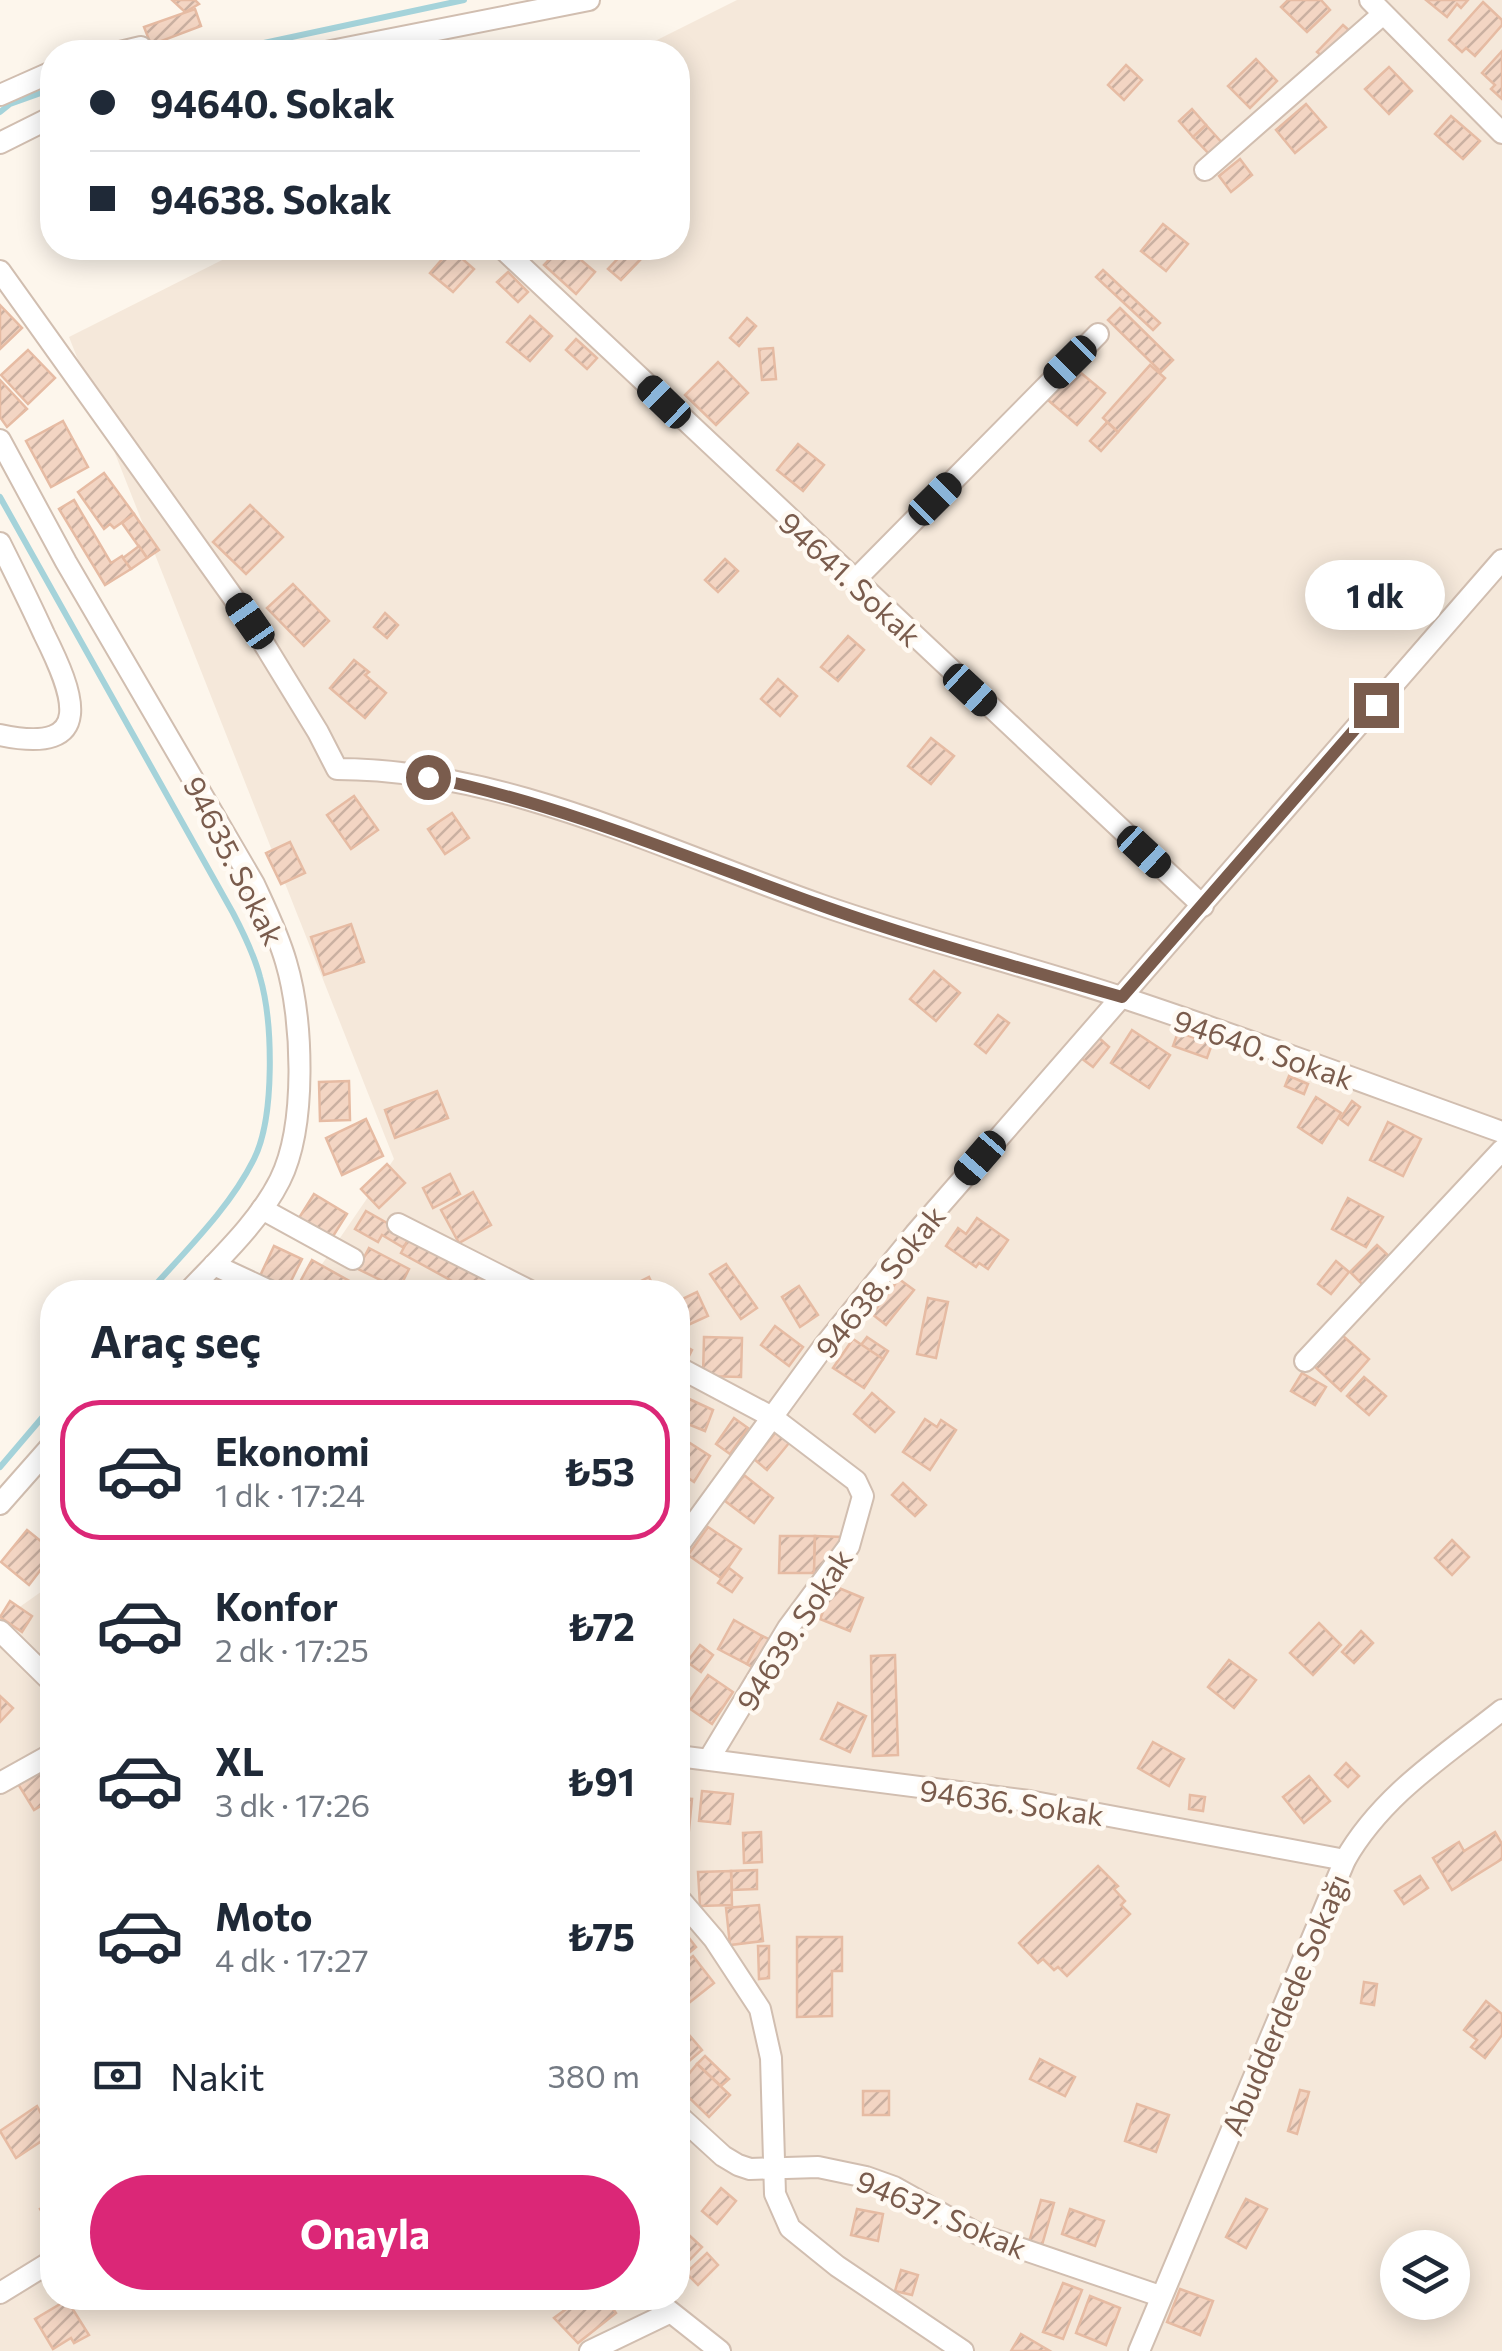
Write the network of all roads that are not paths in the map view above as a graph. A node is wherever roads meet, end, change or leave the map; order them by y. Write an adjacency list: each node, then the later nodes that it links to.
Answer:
1 (589, 0): 3 (street)
2 (1376, 7): 7 (street); 9 (street)
3 (387, 40)
4 (40, 78): 5 (street)
5 (0, 96)
6 (40, 123): 8 (street)
7 (1502, 133)
8 (0, 143)
9 (1205, 170)
10 (515, 260): 16 (street, 94641. Sokak)
11 (0, 271): 19 (street, 94640. Sokak)
12 (1098, 334): 16 (street)
13 (0, 440): 22 (street, 94635. Sokak)
14 (0, 543): 17 (street)
15 (1502, 560): 18 (street, 94638. Sokak)
16 (854, 581): 18 (street, 94641. Sokak)
17 (0, 736)
18 (1202, 906): 19 (street, 94638. Sokak)
19 (1122, 997): 20 (street, 94640. Sokak); 31 (street, 94638. Sokak)
20 (1502, 1132)
21 (1502, 1150): 29 (street)
22 (262, 1209): 24 (street); 25 (street, 94635. Sokak)
23 (398, 1224): 28 (street)
24 (352, 1259)
25 (214, 1264): 26 (street, 94635. Sokak); 27 (street)
26 (199, 1280)
27 (247, 1280)
28 (508, 1280)
29 (1305, 1361)
30 (690, 1373): 31 (street)
31 (772, 1416): 34 (street, 94638. Sokak); 41 (street, 94639. Sokak)
32 (40, 1458): 33 (street)
33 (0, 1504)
34 (690, 1529)
35 (0, 1632): 36 (street)
36 (22, 1652): 37 (street); 38 (street)
37 (40, 1658)
38 (40, 1670)
39 (1502, 1710): 44 (street, Abudderdede Sokağı)
40 (690, 1757): 41 (street, 94636. Sokak)
41 (710, 1759): 44 (street, 94636. Sokak)
42 (40, 1761): 43 (street)
43 (0, 1783)
44 (1345, 1860): 50 (street, Abudderdede Sokağı)
45 (690, 1911): 47 (street)
46 (690, 2126): 47 (street, 94637. Sokak)
47 (774, 2168): 50 (street, 94637. Sokak); 55 (street)
48 (40, 2268): 49 (street)
49 (0, 2292)
50 (1160, 2296): 56 (street, Abudderdede Sokağı)
51 (666, 2310): 52 (street)
52 (670, 2314): 53 (street); 54 (street)
53 (590, 2351)
54 (720, 2351)
55 (963, 2351)
56 (1139, 2351)

